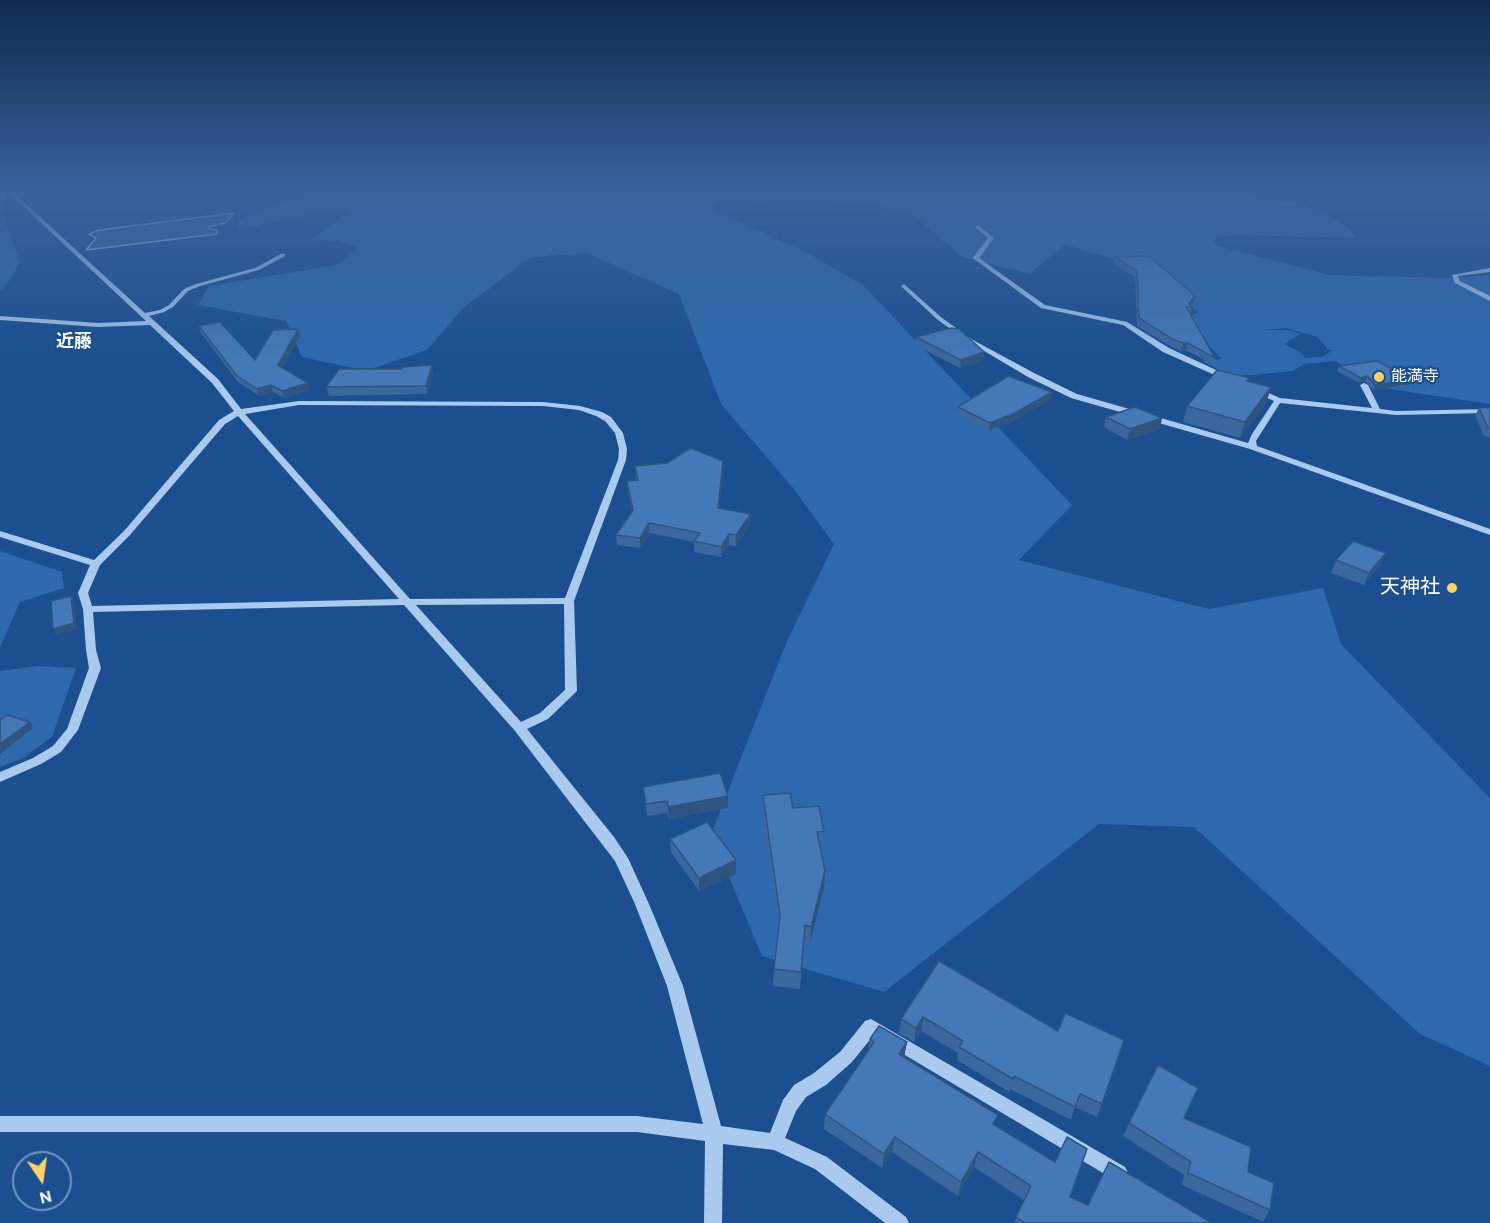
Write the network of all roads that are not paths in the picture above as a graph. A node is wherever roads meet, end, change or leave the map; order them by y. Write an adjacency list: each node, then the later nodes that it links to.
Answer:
1 (72, 250): 8 (street)
2 (982, 250): 9 (street)
3 (284, 255): 8 (street)
4 (1490, 270): 6 (street)
5 (904, 286): 16 (street)
6 (1490, 299)
7 (0, 318): 8 (street)
8 (147, 320): 15 (street)
9 (1237, 382)
10 (1364, 385): 13 (street)
11 (1246, 386): 12 (street)
12 (1278, 400): 13 (street); 16 (street)
13 (1377, 411): 14 (street)
14 (1490, 411)
15 (239, 412): 19 (street); 20 (street); 21 (street)
16 (1253, 447): 17 (street)
17 (1490, 532)
18 (0, 534): 19 (street)
19 (96, 564): 22 (street)
20 (569, 601): 21 (street); 23 (street)
21 (406, 602): 22 (street); 23 (street)
22 (88, 609): 24 (street)
23 (519, 728): 26 (street)
24 (0, 777)
25 (0, 1124): 26 (street)
26 (714, 1134): 27 (street); 29 (street)
27 (775, 1142): 28 (street); 30 (street)
28 (1133, 1181)
29 (713, 1223)
30 (900, 1223)

